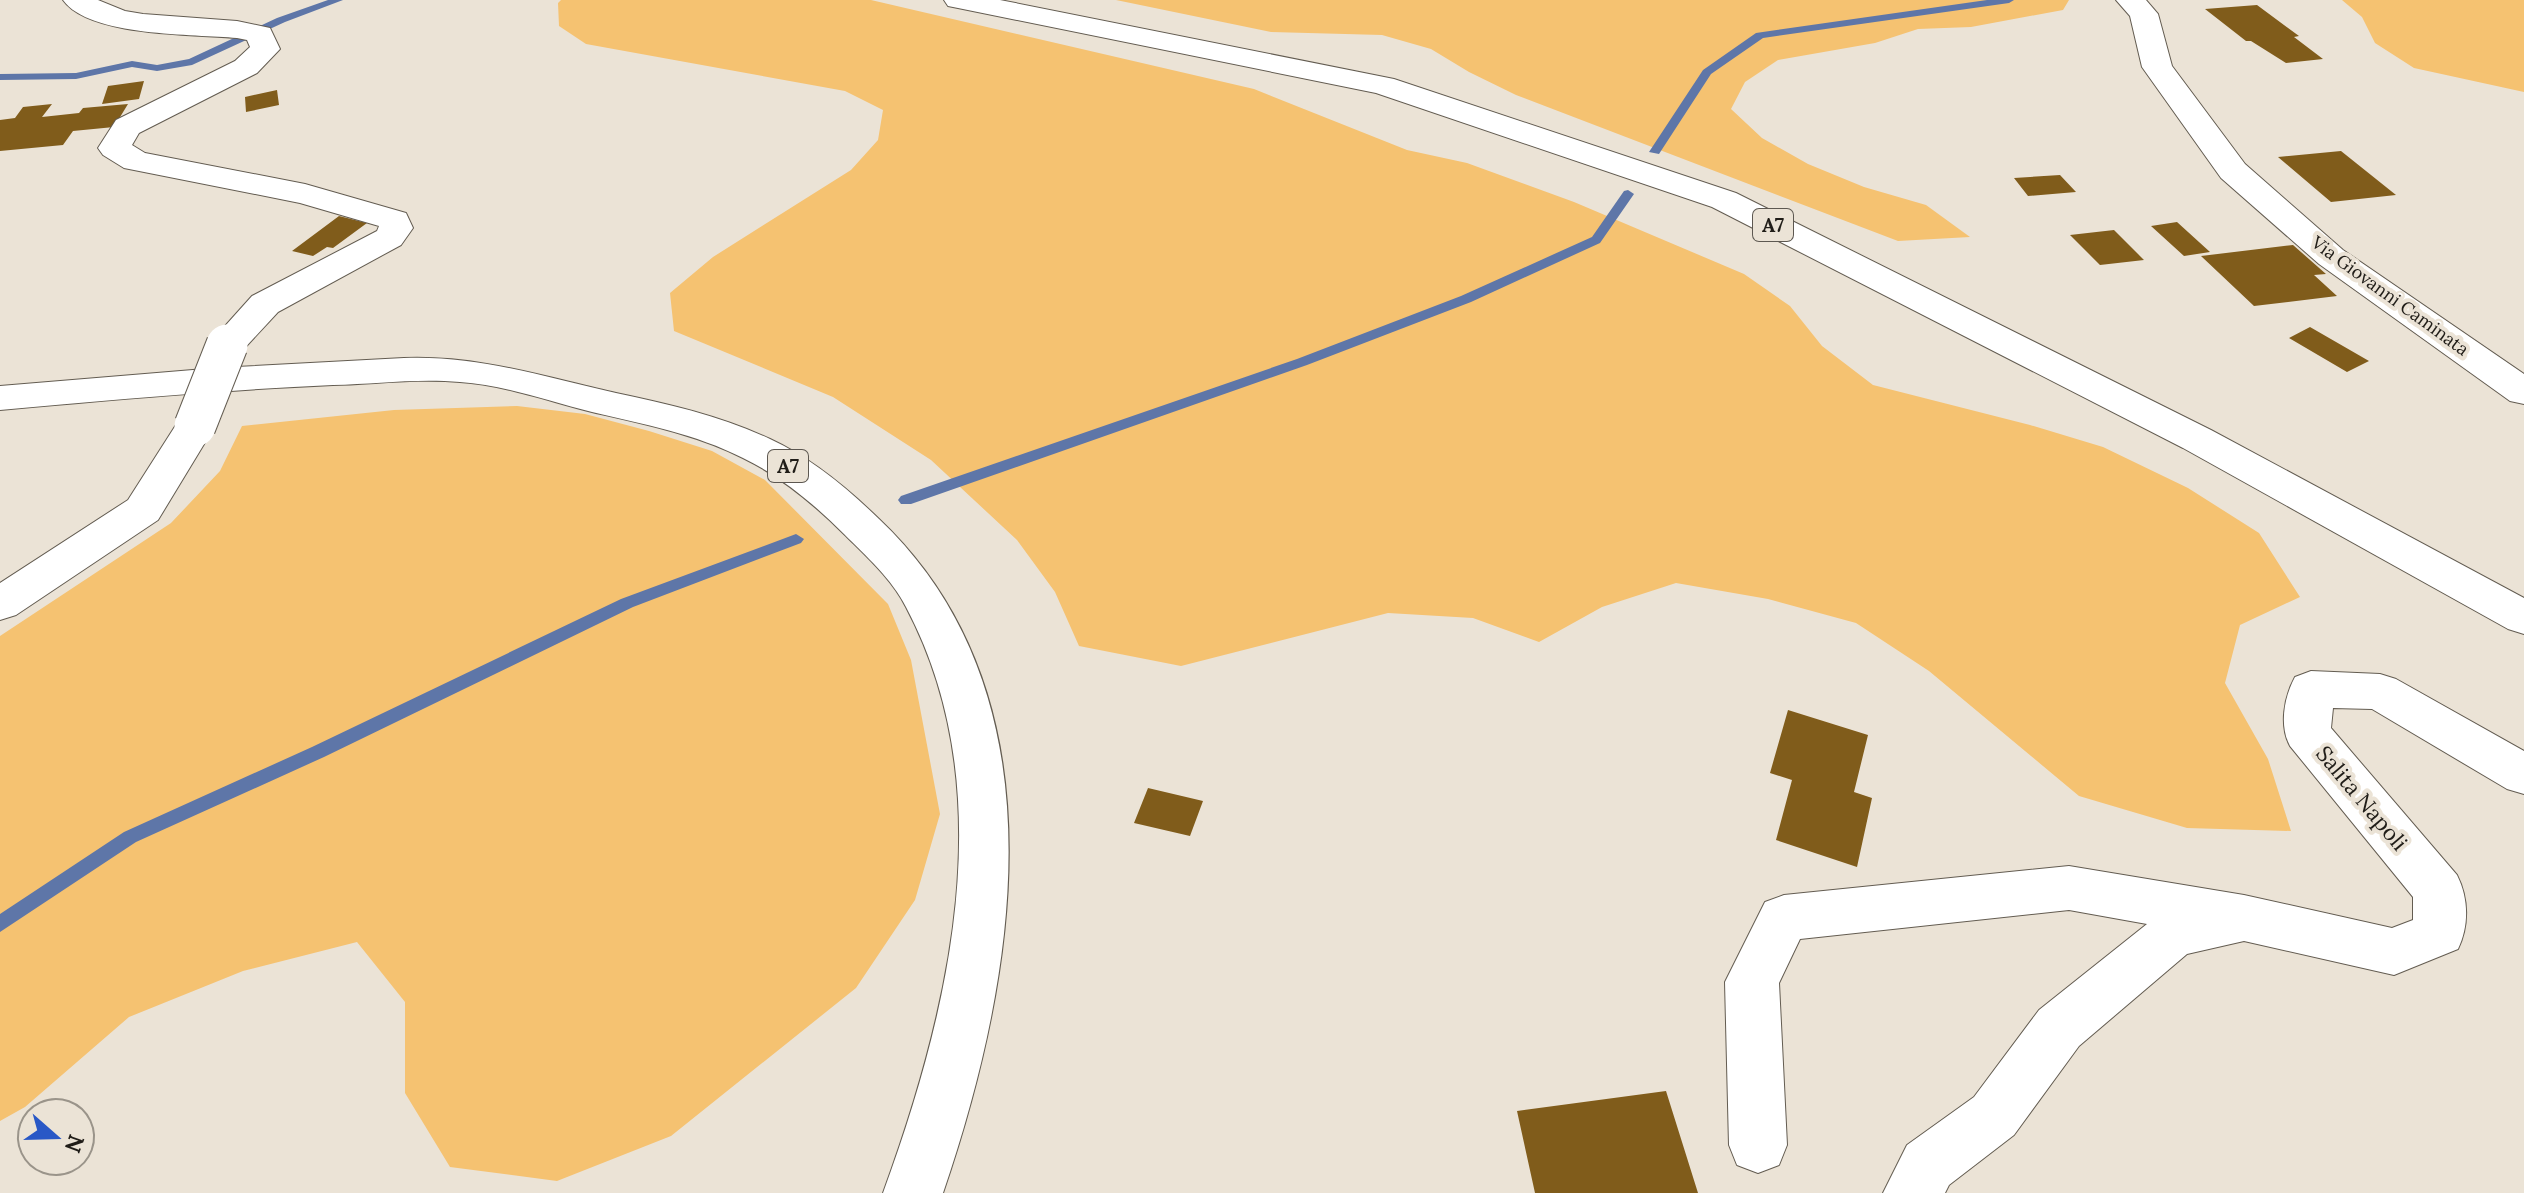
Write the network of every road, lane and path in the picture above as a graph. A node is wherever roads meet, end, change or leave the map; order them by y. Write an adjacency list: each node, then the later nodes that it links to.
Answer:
1 (77, 0): 6 (main road, bridge)
2 (958, 0): 7 (main road, A7)
3 (2130, 0): 4 (main road, Via Giovanni Caminata)
4 (2524, 392)
5 (0, 398): 11 (main road, A7)
6 (0, 604)
7 (2524, 618)
8 (2524, 775): 9 (main road, Salita Napoli)
9 (2244, 918): 10 (main road, Salita Napoli); 12 (main road, Salita Napoli)
10 (1758, 1145)
11 (913, 1193)
12 (1913, 1193)

